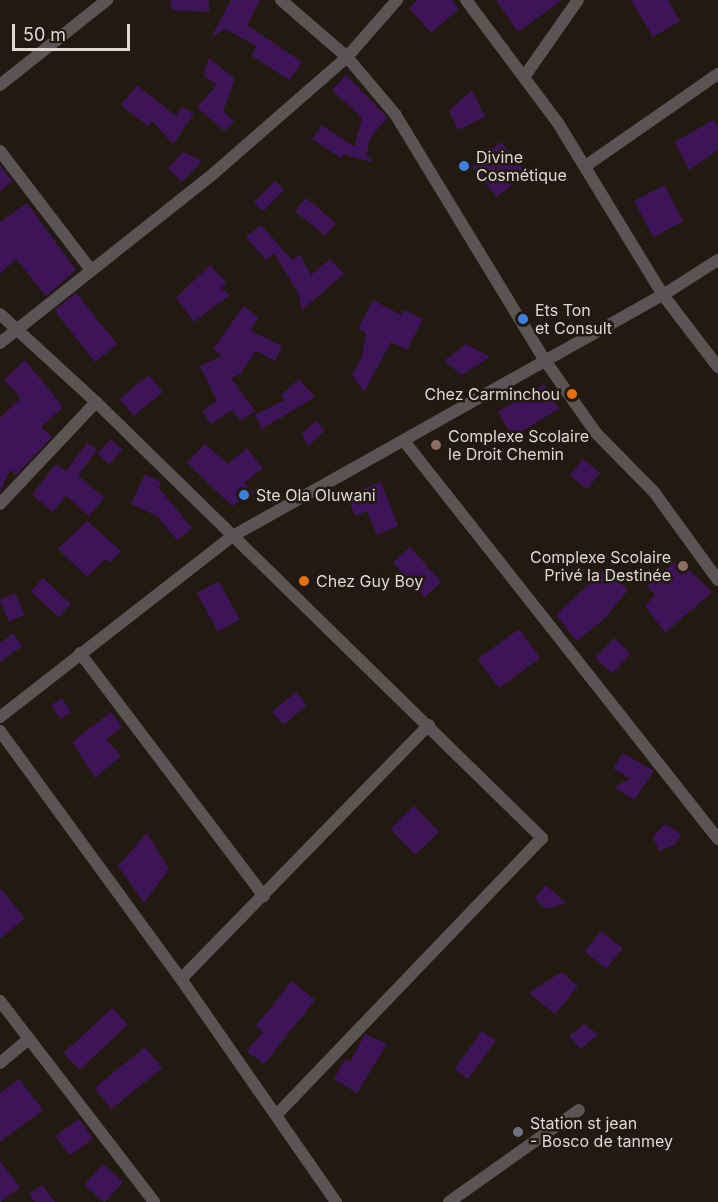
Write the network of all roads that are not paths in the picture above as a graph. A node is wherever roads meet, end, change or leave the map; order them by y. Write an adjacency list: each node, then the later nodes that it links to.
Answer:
1 (107, 0): 9 (street)
2 (281, 0): 6 (street)
3 (397, 0): 6 (street)
4 (466, 0): 8 (street)
5 (578, 0): 8 (street)
6 (346, 57): 13 (street); 18 (street)
7 (718, 74): 11 (street)
8 (524, 77): 11 (street)
9 (0, 85)
10 (0, 151): 13 (street)
11 (587, 165): 14 (street)
12 (718, 260): 14 (street)
13 (91, 270): 16 (street)
14 (663, 295): 18 (street); 19 (street)
15 (0, 314): 16 (street)
16 (20, 329): 17 (street); 20 (street)
17 (0, 343)
18 (546, 362): 21 (street); 24 (street)
19 (718, 367)
20 (96, 402): 22 (street); 23 (street)
21 (404, 441): 23 (street); 29 (street)
22 (0, 504)
23 (231, 537): 25 (street); 27 (street)
24 (718, 580)
25 (80, 653): 26 (street); 30 (street)
26 (0, 717)
27 (429, 725): 30 (street); 36 (street)
28 (0, 731): 31 (street)
29 (718, 839)
30 (264, 896): 31 (street)
31 (181, 979): 36 (street)
32 (0, 1001): 33 (street)
33 (29, 1038): 34 (street); 37 (street)
34 (0, 1063)
35 (579, 1110): 39 (street)
36 (277, 1114): 38 (street)
37 (154, 1202)
38 (336, 1202)
39 (449, 1202)

